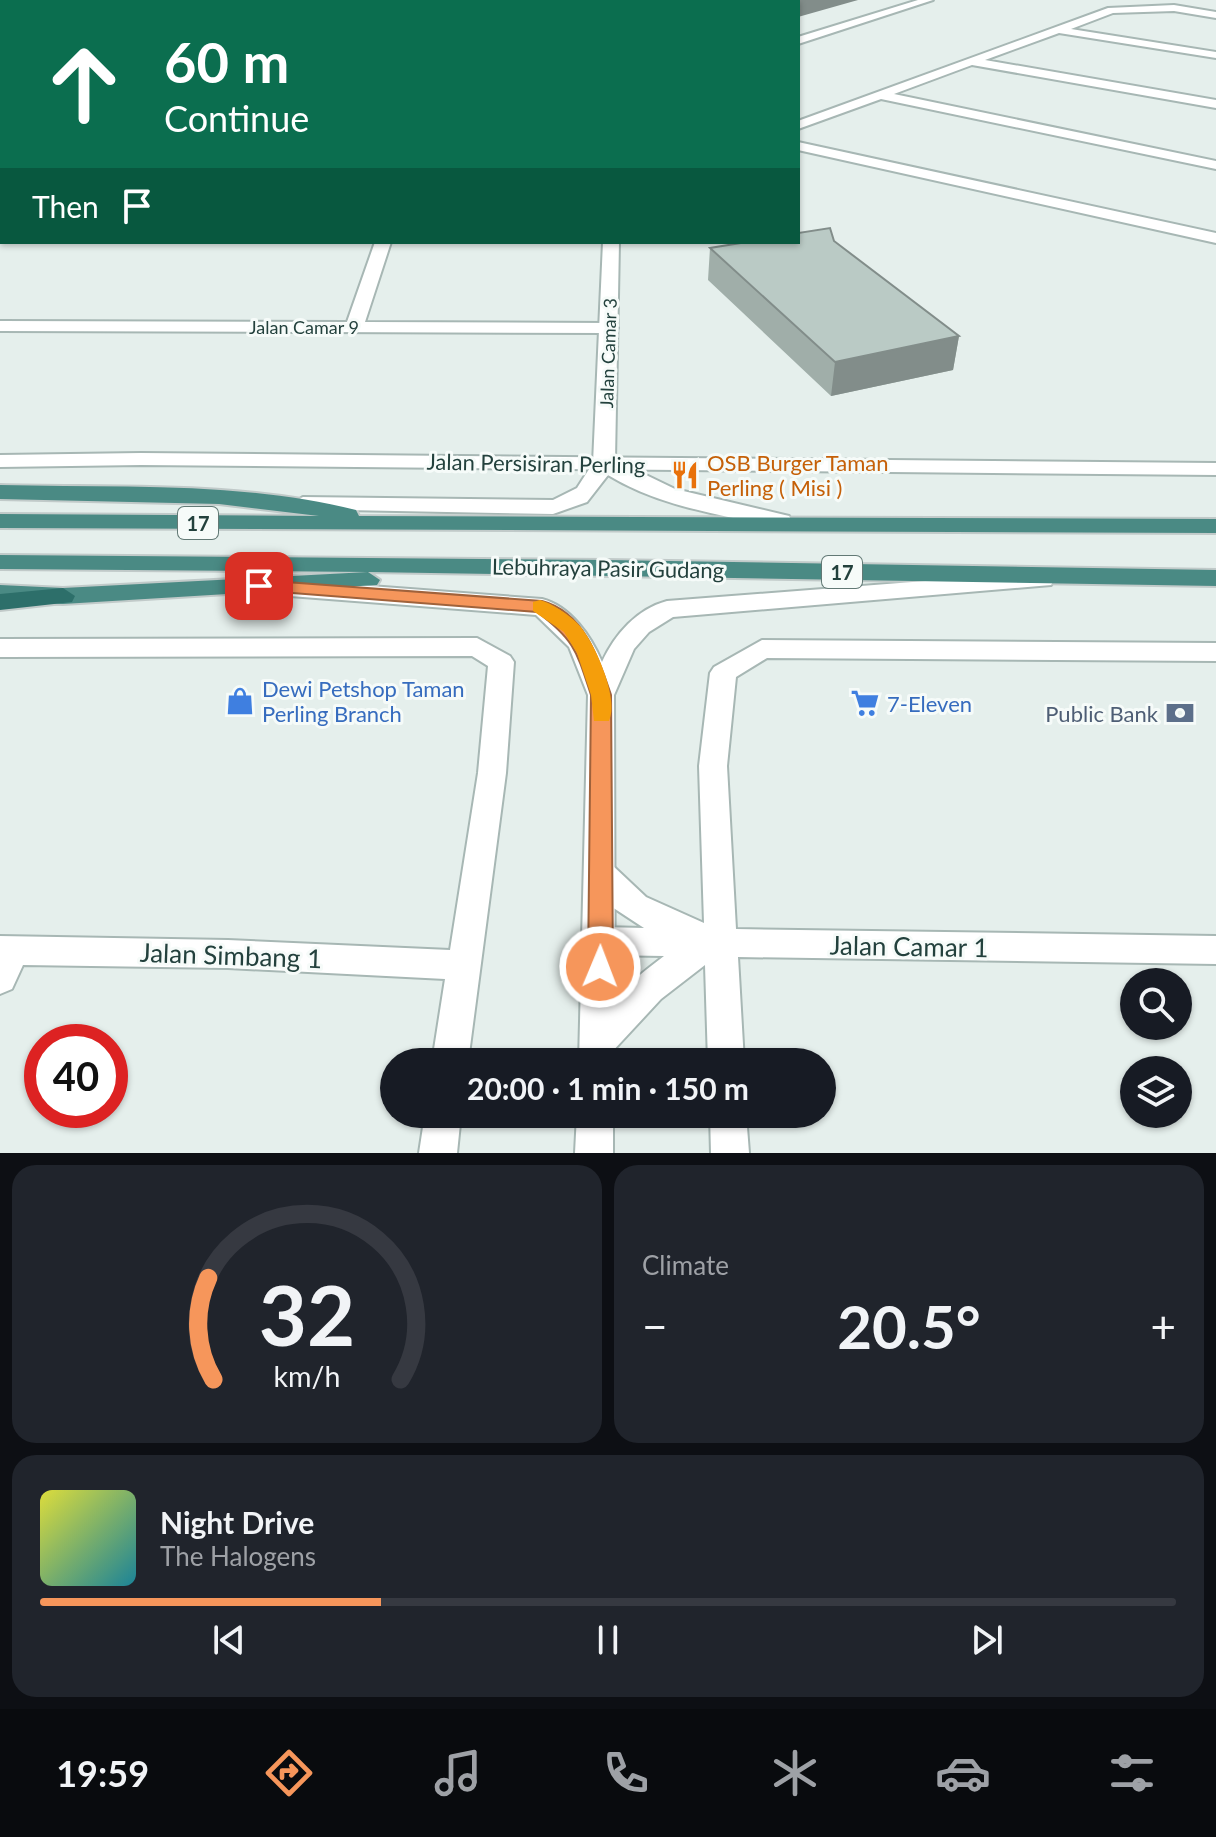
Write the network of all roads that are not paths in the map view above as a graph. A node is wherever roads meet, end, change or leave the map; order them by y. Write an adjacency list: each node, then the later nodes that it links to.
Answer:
1 (928, 0): 4 (street)
2 (1216, 15): 3 (street)
3 (1057, 30): 5 (street); 6 (street)
4 (800, 40)
5 (1216, 55)
6 (972, 61): 7 (street); 8 (street)
7 (881, 95): 9 (street); 11 (street)
8 (1216, 104)
9 (800, 124)
10 (800, 146): 12 (street)
11 (1216, 165)
12 (1216, 238)
13 (382, 244): 16 (street)
14 (611, 244): 17 (street, Jalan Camar 3)
15 (0, 326): 16 (street, Jalan Camar 9)
16 (354, 327): 17 (street, Jalan Camar 9)
17 (609, 328): 19 (street, Jalan Camar 3)
18 (0, 461): 19 (street, Jalan Persisiran Perling)
19 (604, 463): 20 (street, Jalan Persisiran Perling); 22 (street); 24 (street)
20 (1216, 469)
21 (0, 492): 22 (highway)
22 (303, 504): 25 (highway)
23 (0, 521): 25 (highway, Lebuhraya Pasir Gudang / 17)
24 (781, 521): 25 (highway, Lebuhraya Pasir Gudang / 17); 26 (highway, Lebuhraya Pasir Gudang / 17)
25 (396, 525)
26 (1216, 526)
27 (0, 562): 28 (highway, Lebuhraya Pasir Gudang / 17)
28 (606, 567): 29 (highway, Lebuhraya Pasir Gudang / 17); 31 (highway)
29 (1079, 578): 30 (highway, Lebuhraya Pasir Gudang / 17); 37 (street)
30 (1216, 578)
31 (259, 586): 33 (highway); 37 (street)
32 (0, 593): 33 (highway)
33 (63, 596): 34 (highway)
34 (0, 602)
35 (0, 648): 43 (street)
36 (1216, 652): 40 (street)
37 (601, 695): 38 (street)
38 (601, 874): 39 (street); 40 (street)
39 (601, 941): 40 (street, Jalan Camar 1); 45 (street)
40 (719, 943): 41 (street, Jalan Camar 1); 46 (street); 47 (street)
41 (1216, 950)
42 (4, 960): 43 (street, Jalan Simbang 1)
43 (462, 965): 44 (street)
44 (452, 1048)
45 (598, 1048)
46 (602, 1048)
47 (725, 1048)
48 (441, 1128): 51 (street)
49 (595, 1128): 52 (street)
50 (729, 1128): 53 (street)
51 (438, 1153)
52 (594, 1153)
53 (730, 1153)

